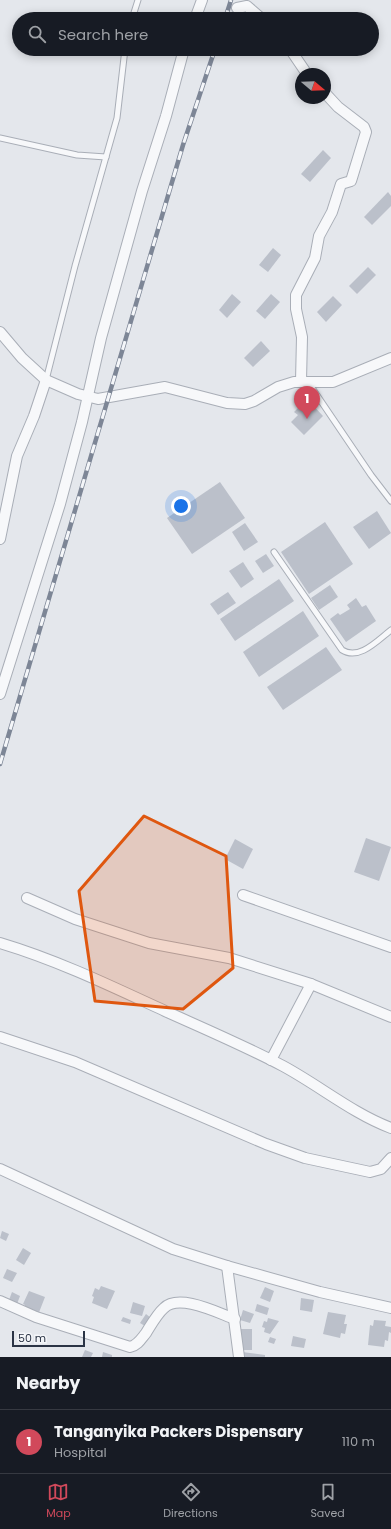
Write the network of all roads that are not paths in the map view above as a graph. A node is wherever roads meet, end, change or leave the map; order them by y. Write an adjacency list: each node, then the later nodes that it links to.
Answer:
1 (138, 0): 4 (lane)
2 (202, 0): 5 (street)
3 (237, 8): 6 (street)
4 (134, 12)
5 (198, 12)
6 (254, 12)
7 (124, 56): 13 (lane)
8 (182, 56): 18 (street)
9 (295, 56): 10 (street)
10 (303, 68)
11 (331, 99): 17 (street)
12 (0, 138): 13 (lane)
13 (106, 158): 16 (lane)
14 (0, 332): 16 (street)
15 (391, 358): 17 (street)
16 (46, 380): 18 (street); 20 (street)
17 (304, 381): 18 (street); 19 (lane)
18 (86, 397): 23 (street)
19 (391, 501)
20 (0, 539)
21 (274, 552): 22 (lane)
22 (391, 630)
23 (0, 694)
24 (243, 895): 27 (street)
25 (27, 898): 28 (street)
26 (0, 943): 31 (street)
27 (391, 947)
28 (310, 984): 29 (street); 31 (street)
29 (391, 1017)
30 (0, 1037): 33 (street)
31 (271, 1060): 32 (street)
32 (391, 1128)
33 (391, 1158)
34 (0, 1169): 35 (street)
35 (227, 1266): 37 (street); 38 (street)
36 (0, 1301): 38 (street)
37 (391, 1308)
38 (235, 1319): 39 (street)
39 (239, 1357)

